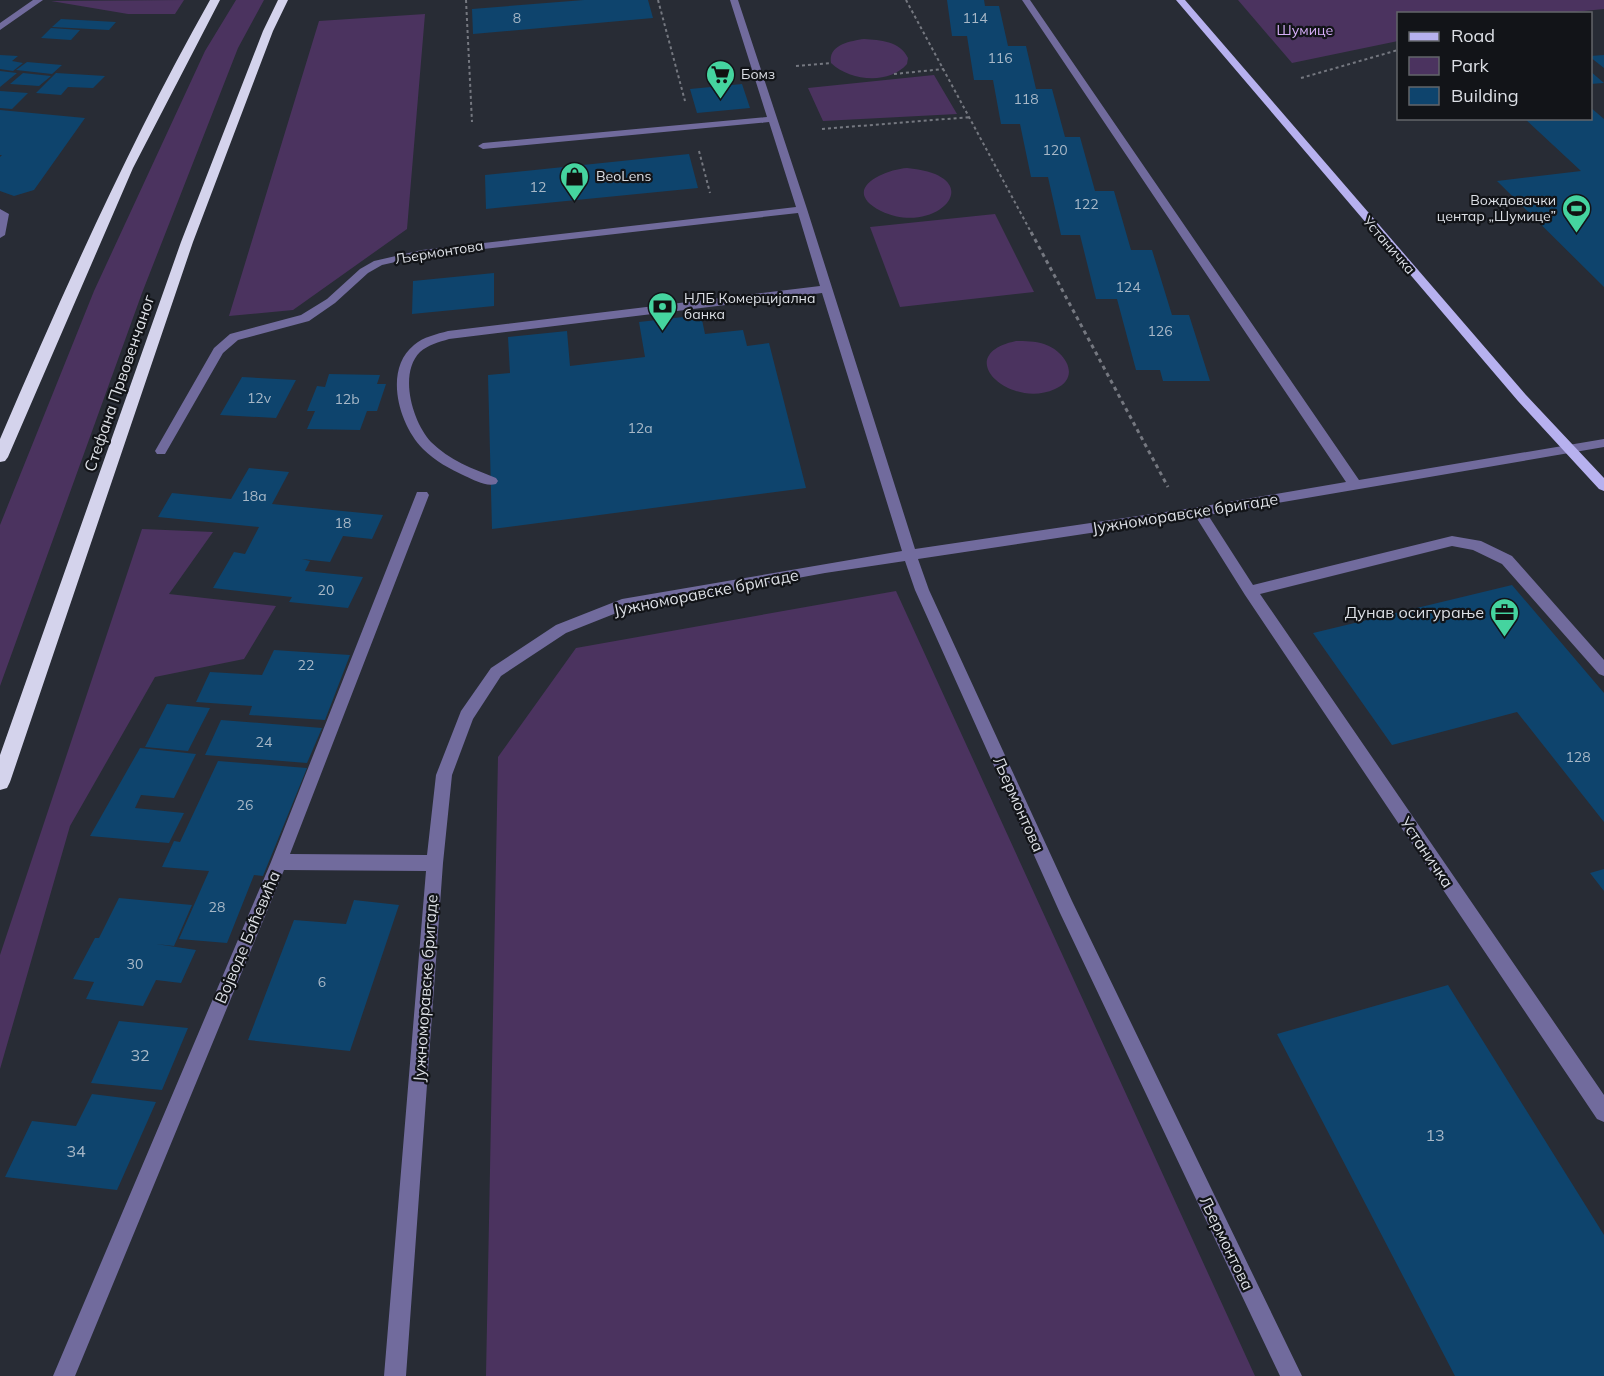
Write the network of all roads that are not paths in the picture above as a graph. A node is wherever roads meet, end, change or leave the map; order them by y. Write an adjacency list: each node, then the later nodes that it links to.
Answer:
1 (39, 0): 7 (street)
2 (215, 0): 17 (highway)
3 (283, 0): 26 (highway, Стефана Првовенчаног)
4 (734, 0): 8 (street, Љермонтова)
5 (1026, 0): 19 (street)
6 (1180, 0): 15 (main road, Устаничка)
7 (0, 27)
8 (772, 119): 9 (street); 10 (street, Љермонтова)
9 (483, 146)
10 (802, 209): 13 (street, Љермонтова); 16 (street, Љермонтова)
11 (0, 212): 12 (street)
12 (0, 235)
13 (826, 289): 18 (street); 23 (street, Љермонтова)
14 (1604, 443): 15 (street, Јужноморавске бригаде)
15 (1569, 450): 19 (street, Јужноморавске бригаде); 20 (main road, Устаничка)
16 (161, 451)
17 (0, 457)
18 (491, 481)
19 (1355, 485): 22 (street, Јужноморавске бригаде)
20 (1604, 486)
21 (422, 495): 27 (street, Војводе Баћевића)
22 (1191, 513): 23 (street, Јужноморавске бригаде); 24 (street, Устаничка)
23 (909, 555): 28 (street, Јужноморавске бригаде); 32 (street, Љермонтова)
24 (1250, 591): 25 (street); 29 (street, Устаничка)
25 (1604, 670)
26 (0, 782)
27 (279, 862): 28 (street); 30 (street, Војводе Баћевића)
28 (435, 863): 31 (street, Јужноморавске бригаде)
29 (1604, 1112)
30 (64, 1376)
31 (395, 1376)
32 (1291, 1376)

